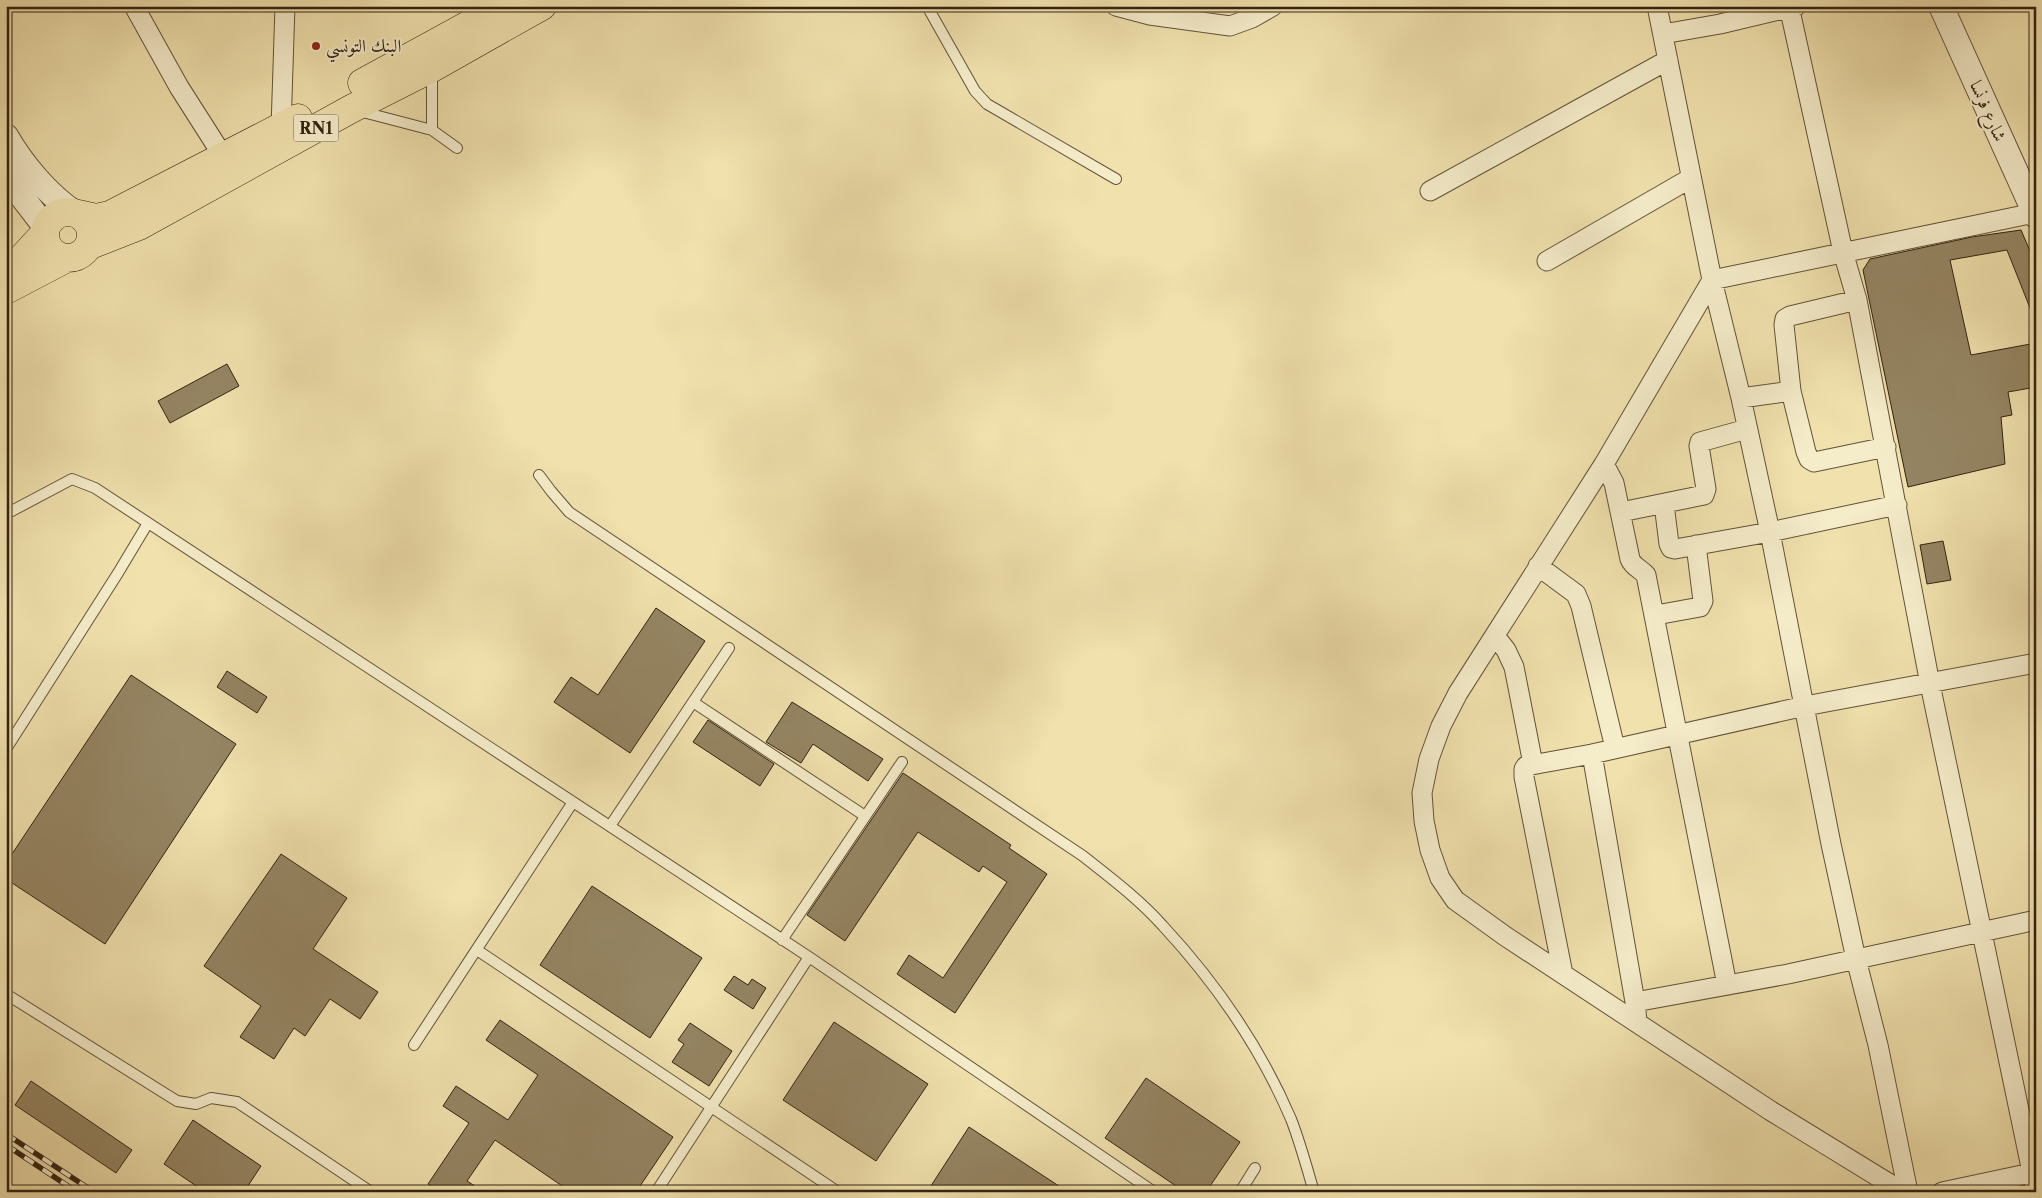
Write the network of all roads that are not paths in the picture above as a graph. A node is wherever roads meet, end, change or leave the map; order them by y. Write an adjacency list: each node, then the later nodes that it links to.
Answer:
1 (134, 6): 19 (street)
2 (284, 6): 15 (street)
3 (503, 6): 15 (main road, RN1)
4 (542, 6): 13 (main road, RN1)
5 (927, 6): 22 (lane)
6 (1116, 6): 7 (street)
7 (1274, 6)
8 (1657, 6): 11 (street)
9 (1940, 6): 25 (street, شارع فرنسا)
10 (1792, 7): 11 (street); 28 (street)
11 (1663, 34): 12 (street)
12 (1668, 60): 21 (street); 23 (street)
13 (432, 68): 14 (main road, RN1); 16 (lane)
14 (351, 109): 16 (lane); 27 (main road, RN1)
15 (280, 128): 19 (main road, RN1)
16 (432, 130): 18 (lane)
17 (6, 136): 24 (street)
18 (457, 148)
19 (222, 156): 24 (main road, RN1)
20 (6, 176): 26 (street)
21 (1691, 178): 29 (street); 31 (street)
22 (1116, 179)
23 (1430, 190)
24 (77, 214): 26 (main road, RN1); 27 (main road)
25 (2035, 214): 28 (street)
26 (46, 231): 27 (main road); 30 (main road, RN1)
27 (78, 252): 32 (main road, RN1)
28 (1843, 252): 31 (street); 33 (street)
29 (1547, 261)
30 (6, 269)
31 (1712, 280): 35 (street); 38 (street)
32 (6, 290)
33 (1857, 300): 34 (street); 37 (street)
34 (1791, 392): 35 (street); 37 (street)
35 (1741, 398): 36 (street)
36 (1747, 429): 40 (street); 45 (street)
37 (1886, 447): 41 (street)
38 (1604, 464): 42 (street); 47 (street)
39 (539, 475): 84 (lane)
40 (1664, 504): 42 (street); 46 (street)
41 (1897, 505): 45 (street); 52 (street)
42 (1621, 512): 48 (street)
43 (6, 514): 44 (lane)
44 (148, 523): 57 (lane); 61 (lane)
45 (1770, 532): 46 (street); 54 (street)
46 (1696, 545): 48 (street)
47 (1538, 566): 49 (street); 56 (street)
48 (1656, 615): 55 (street)
49 (1495, 636): 60 (street); 70 (street)
50 (729, 648): 53 (lane)
51 (2036, 663): 52 (street)
52 (1930, 684): 54 (street); 65 (street)
53 (693, 702): 62 (lane); 63 (lane)
54 (1805, 706): 55 (street); 69 (street)
55 (1678, 734): 56 (street); 71 (street)
56 (1615, 748): 58 (street)
57 (6, 749)
58 (1592, 754): 60 (street); 73 (street)
59 (902, 762): 62 (lane)
60 (1533, 764): 70 (street)
61 (573, 802): 63 (lane); 67 (lane)
62 (865, 816): 66 (lane)
63 (610, 826): 66 (lane)
64 (2036, 920): 65 (street)
65 (1981, 933): 69 (street); 78 (street)
66 (782, 940): 68 (lane)
67 (477, 950): 75 (lane); 76 (lane)
68 (809, 957): 76 (lane); 82 (lane)
69 (1856, 959): 71 (street); 86 (street)
70 (1563, 974): 74 (street)
71 (1727, 985): 73 (street)
72 (6, 994): 79 (lane)
73 (1635, 1002): 74 (street)
74 (1637, 1021): 85 (street)
75 (414, 1045)
76 (711, 1107): 80 (lane); 81 (lane)
77 (1255, 1168): 83 (lane)
78 (2035, 1179): 87 (street)
79 (371, 1192)
80 (656, 1192)
81 (838, 1192)
82 (1154, 1192)
83 (1240, 1192)
84 (1314, 1192)
85 (1902, 1192)
86 (1908, 1192)
87 (1942, 1192)

